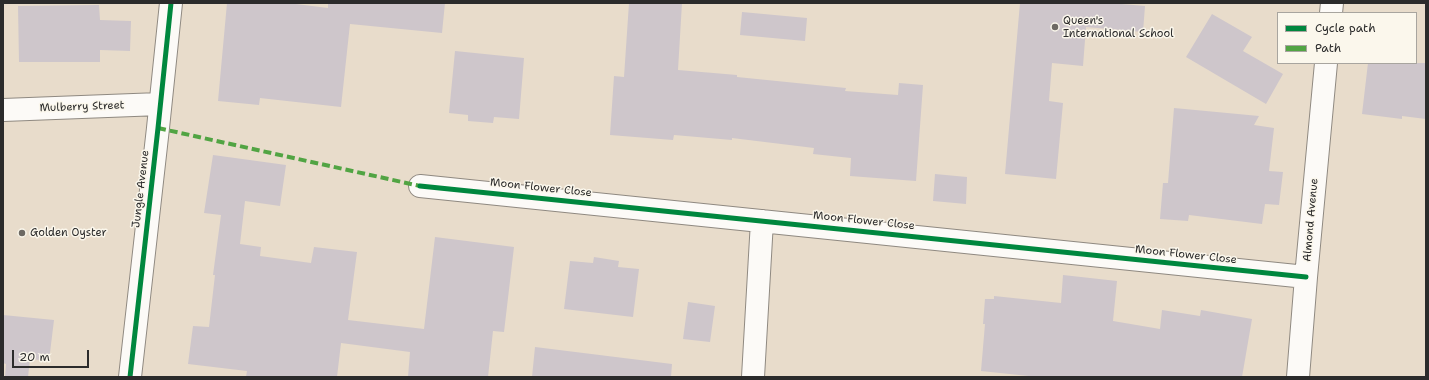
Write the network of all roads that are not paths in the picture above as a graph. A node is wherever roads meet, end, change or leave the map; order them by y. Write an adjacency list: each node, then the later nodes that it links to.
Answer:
1 (171, 3): 3 (street, Jungle Avenue)
2 (1326, 64): 7 (street, Almond Avenue)
3 (160, 104): 4 (street, Mulberry Street); 8 (street, Jungle Avenue)
4 (3, 110)
5 (420, 186): 6 (street, Moon Flower Close)
6 (762, 221): 7 (street, Moon Flower Close); 9 (street)
7 (1306, 277): 10 (street, Almond Avenue)
8 (130, 377)
9 (753, 377)
10 (1298, 377)

